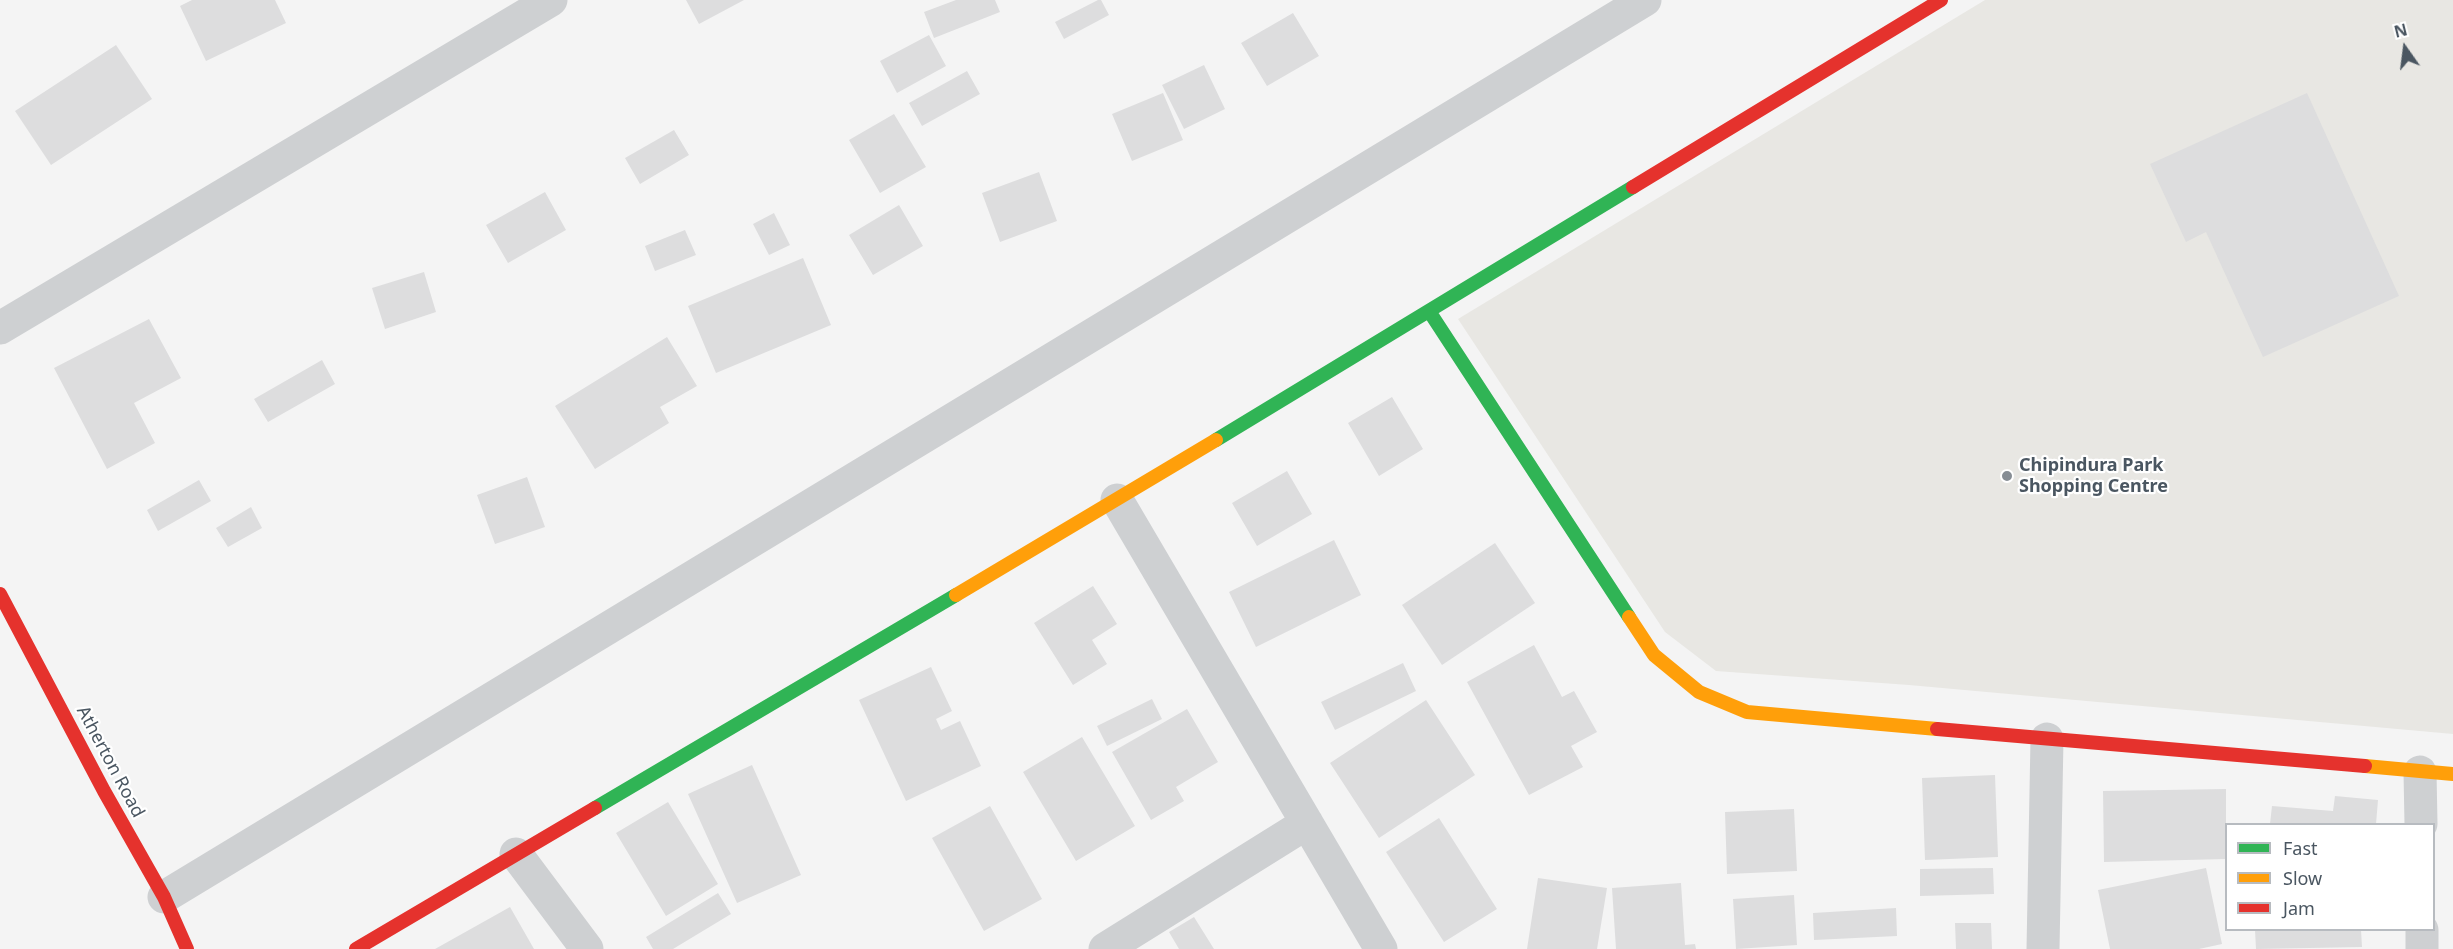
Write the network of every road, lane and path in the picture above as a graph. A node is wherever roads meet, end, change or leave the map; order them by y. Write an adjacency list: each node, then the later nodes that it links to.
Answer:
1 (551, 0): 5 (street)
2 (1645, 0): 14 (street)
3 (1941, 0): 4 (street)
4 (1429, 311): 6 (street); 8 (street)
5 (0, 328)
6 (1117, 500): 11 (street); 13 (street)
7 (0, 594): 14 (street, Atherton Road)
8 (2048, 739): 9 (street); 21 (street)
9 (2420, 772): 10 (street); 12 (street)
10 (2453, 774)
11 (1307, 823): 19 (street); 20 (street)
12 (2421, 823)
13 (516, 854): 17 (street); 18 (street)
14 (164, 897): 16 (street, Atherton Road)
15 (2422, 931): 22 (street)
16 (188, 949)
17 (356, 949)
18 (587, 949)
19 (1105, 949)
20 (1381, 949)
21 (2043, 949)
22 (2422, 949)

